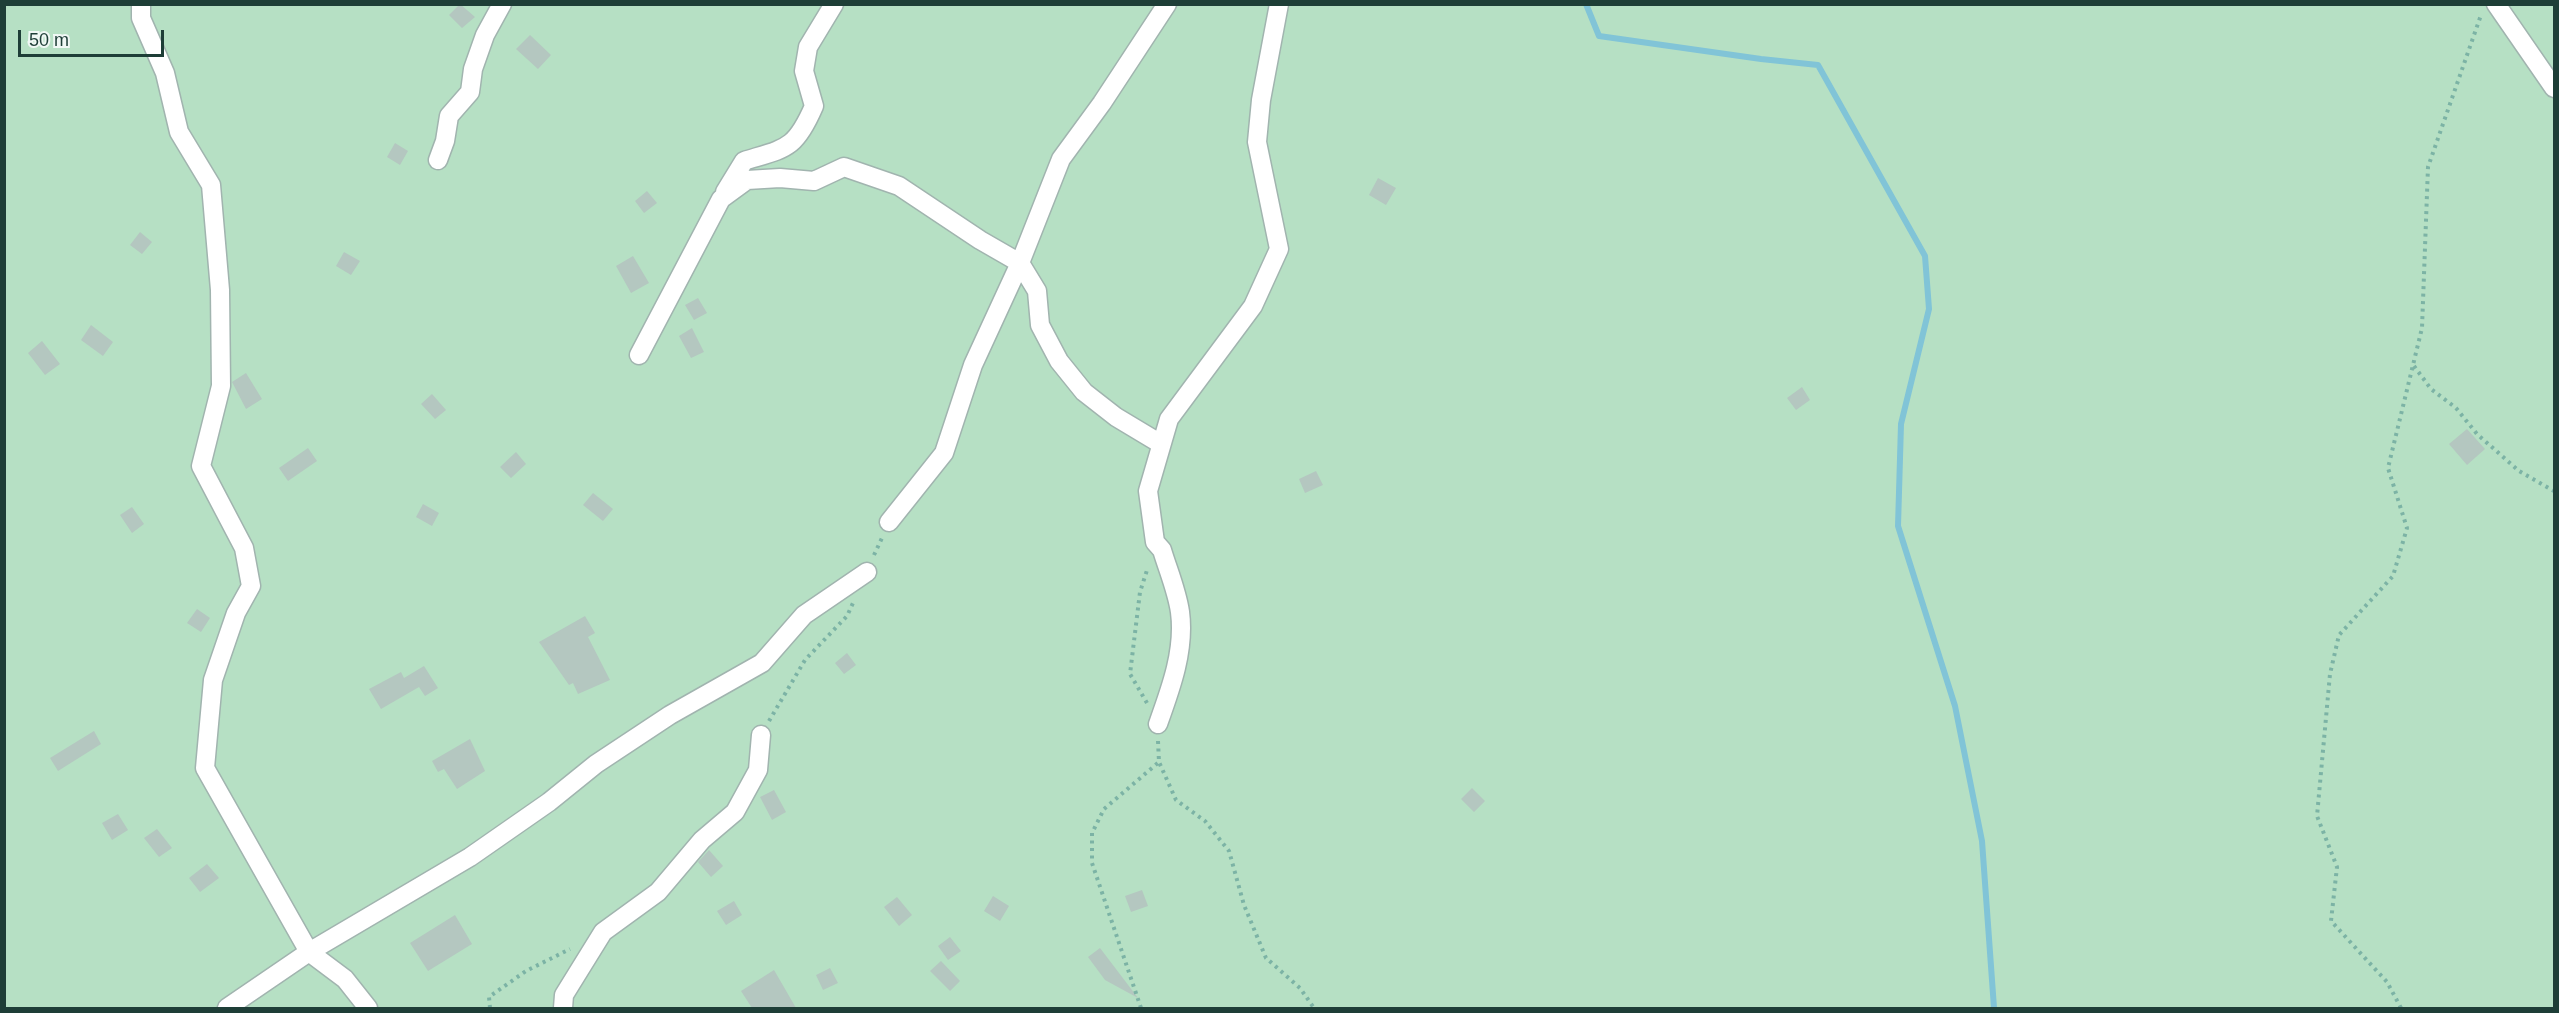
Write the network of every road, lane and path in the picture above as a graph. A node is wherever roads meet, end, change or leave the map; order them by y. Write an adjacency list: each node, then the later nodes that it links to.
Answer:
1 (141, 4): 23 (street)
2 (501, 4): 9 (street)
3 (834, 4): 10 (street)
4 (1167, 4): 11 (street)
5 (1279, 4): 14 (street)
6 (2485, 4): 13 (path)
7 (2496, 4): 8 (street)
8 (2554, 88)
9 (438, 160)
10 (721, 199): 11 (street); 12 (street)
11 (1020, 263): 14 (street); 16 (street)
12 (639, 355)
13 (2414, 366): 15 (path); 30 (path)
14 (1161, 444): 17 (street)
15 (2554, 491)
16 (889, 522): 18 (path)
17 (1155, 542): 19 (street); 19 (path)
18 (867, 572): 20 (path); 23 (street)
19 (1158, 724): 21 (path)
20 (761, 735): 27 (street)
21 (1159, 762): 28 (path); 29 (path)
22 (573, 947): 26 (path)
23 (309, 952): 24 (street); 25 (street)
24 (227, 1008)
25 (368, 1008)
26 (490, 1008)
27 (563, 1008)
28 (1141, 1008)
29 (1314, 1008)
30 (2401, 1008)

